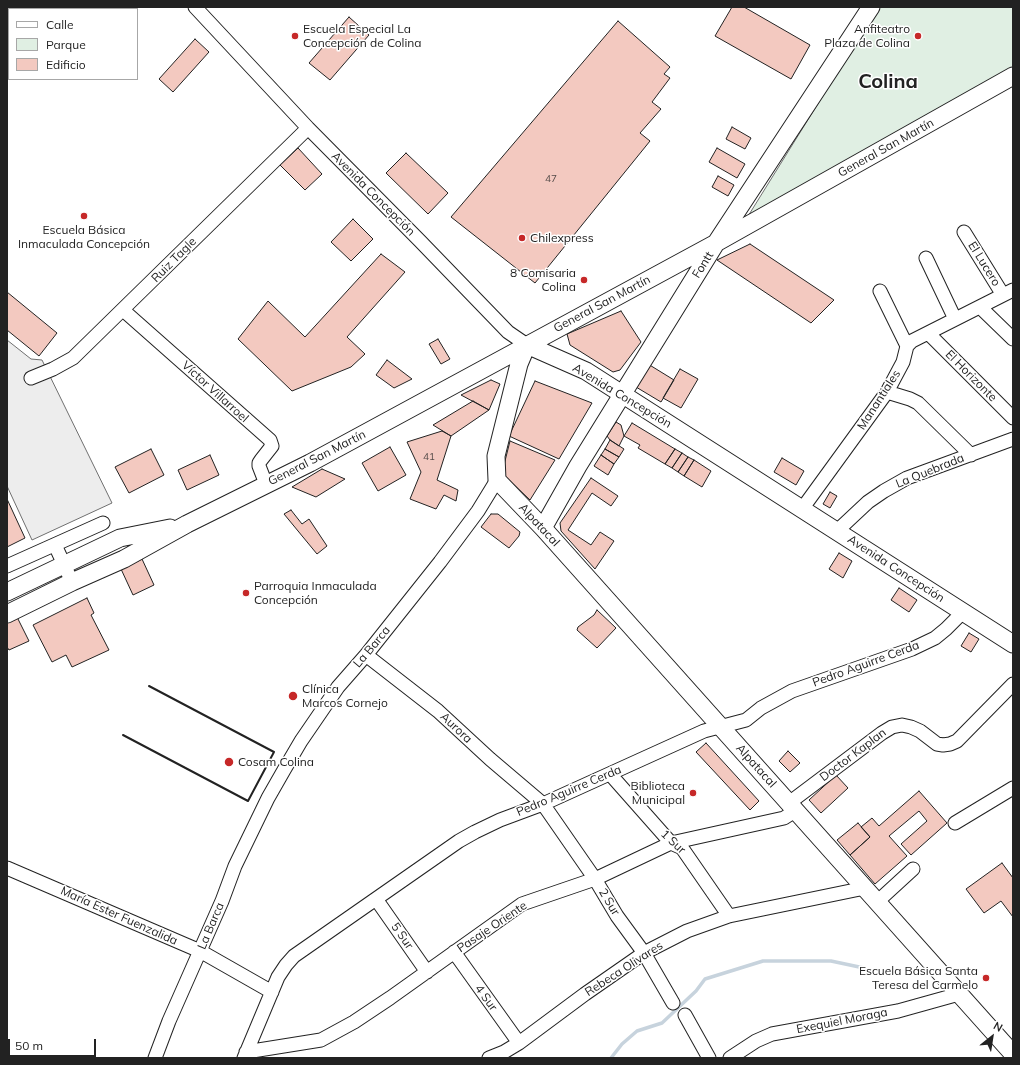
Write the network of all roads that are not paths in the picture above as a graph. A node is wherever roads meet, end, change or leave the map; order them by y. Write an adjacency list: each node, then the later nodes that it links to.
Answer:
1 (194, 7): 4 (street, Avenida Concepción)
2 (871, 7): 6 (main road, Fontt)
3 (1013, 76): 6 (main road, General San Martín)
4 (308, 128): 11 (street, Ruiz Tagle); 15 (street, Avenida Concepción)
5 (964, 232): 9 (street, El Lucero)
6 (716, 243): 15 (main road, General San Martín); 19 (main road, Fontt)
7 (926, 258): 12 (street)
8 (880, 291): 16 (street)
9 (1008, 293): 10 (street)
10 (980, 307): 12 (street); 14 (street)
11 (123, 310): 17 (street, Ruiz Tagle); 24 (street, Víctor Villarroel)
12 (955, 319): 13 (street)
13 (928, 333): 16 (street); 20 (street, El Horizonte)
14 (1013, 339)
15 (527, 345): 19 (main road, Avenida Concepción); 23 (main road); 24 (main road, General San Martín)
16 (907, 346): 18 (street, Manantiales)
17 (31, 378)
18 (887, 392): 22 (street); 25 (street, Manantiales)
19 (623, 394): 25 (main road, Avenida Concepción); 28 (main road, Fontt)
20 (1013, 418)
21 (1013, 439): 22 (street, La Quebrada)
22 (971, 455): 29 (street, La Quebrada)
23 (497, 480): 28 (main road, Alpatacal); 38 (street, La Barca)
24 (266, 484): 27 (main road, General San Martín)
25 (802, 509): 29 (main road, Avenida Concepción)
26 (103, 523): 30 (street)
27 (187, 524): 31 (main road, General San Martín); 33 (main road, General San Martín)
28 (543, 528): 40 (main road, Alpatacal)
29 (837, 531): 35 (main road, Avenida Concepción)
30 (55, 546): 31 (street); 32 (street)
31 (64, 565): 33 (street); 34 (main road, General San Martín)
32 (7, 566)
33 (72, 582): 36 (main road, General San Martín)
34 (7, 592)
35 (963, 612): 37 (main road, Avenida Concepción); 40 (street, Pedro Aguirre Cerda)
36 (7, 614)
37 (1011, 639)
38 (366, 655): 43 (street, Aurora); 54 (street, La Barca)
39 (1013, 684): 44 (street, Doctor Kaplan)
40 (721, 727): 41 (street, Pedro Aguirre Cerda); 44 (main road, Alpatacal)
41 (610, 774): 43 (street, Pedro Aguirre Cerda); 46 (street, 1 Sur)
42 (1013, 788): 45 (street)
43 (543, 804): 49 (street, 2 Sur); 51 (street, Pedro Aguirre Cerda)
44 (792, 807): 46 (street, Pasaje Oriente); 50 (main road, Alpatacal)
45 (955, 823)
46 (671, 843): 49 (street, Pasaje Oriente); 53 (street, 1 Sur)
47 (7, 868): 54 (street, María Ester Fuenzalida)
48 (913, 869): 52 (street)
49 (595, 879): 55 (street, Pasaje Oriente); 56 (street, 2 Sur)
50 (865, 888): 52 (main road, Alpatacal); 53 (street, Rebeca Olivares)
51 (376, 899): 57 (street, 5 Sur); 58 (street, Pedro Aguirre Cerda)
52 (877, 902): 59 (main road, Alpatacal)
53 (729, 916): 56 (street, Rebeca Olivares)
54 (200, 952): 58 (street, María Ester Fuenzalida); 65 (street, La Barca)
55 (454, 952): 57 (street, Pasaje Oriente); 62 (street, 4 Sur)
56 (644, 953): 60 (street, 2 Sur); 62 (street, Rebeca Olivares)
57 (427, 972): 64 (street, Pasaje Oriente)
58 (272, 992): 64 (street, Pedro Aguirre Cerda)
59 (959, 994): 63 (main road, Alpatacal); 68 (street, Exequiel Moraga)
60 (673, 1003)
61 (685, 1015): 67 (street)
62 (519, 1043): 66 (street, Rebeca Olivares)
63 (1013, 1054): 69 (street)
64 (245, 1055)
65 (155, 1058)
66 (489, 1058)
67 (709, 1058)
68 (730, 1058)
69 (1005, 1058)

